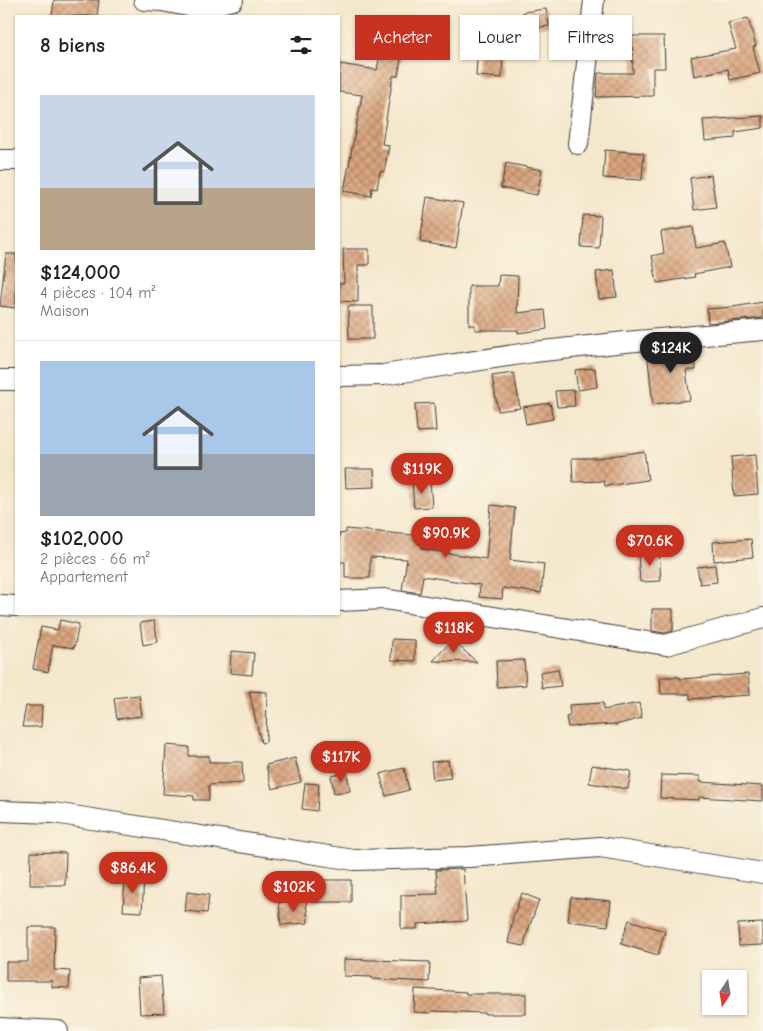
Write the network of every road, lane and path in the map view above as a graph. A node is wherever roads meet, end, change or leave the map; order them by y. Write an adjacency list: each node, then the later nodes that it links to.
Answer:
1 (144, 0): 2 (street)
2 (233, 0)
3 (594, 0): 4 (street)
4 (578, 144)
5 (0, 160): 6 (street)
6 (15, 160)
7 (763, 330): 8 (street)
8 (340, 376)
9 (0, 380): 10 (street)
10 (15, 380)
11 (340, 601): 14 (street)
12 (0, 605): 13 (street)
13 (15, 606)
14 (763, 618)
15 (0, 811): 16 (street)
16 (763, 873)
17 (0, 1028): 18 (street)
18 (58, 1031)

